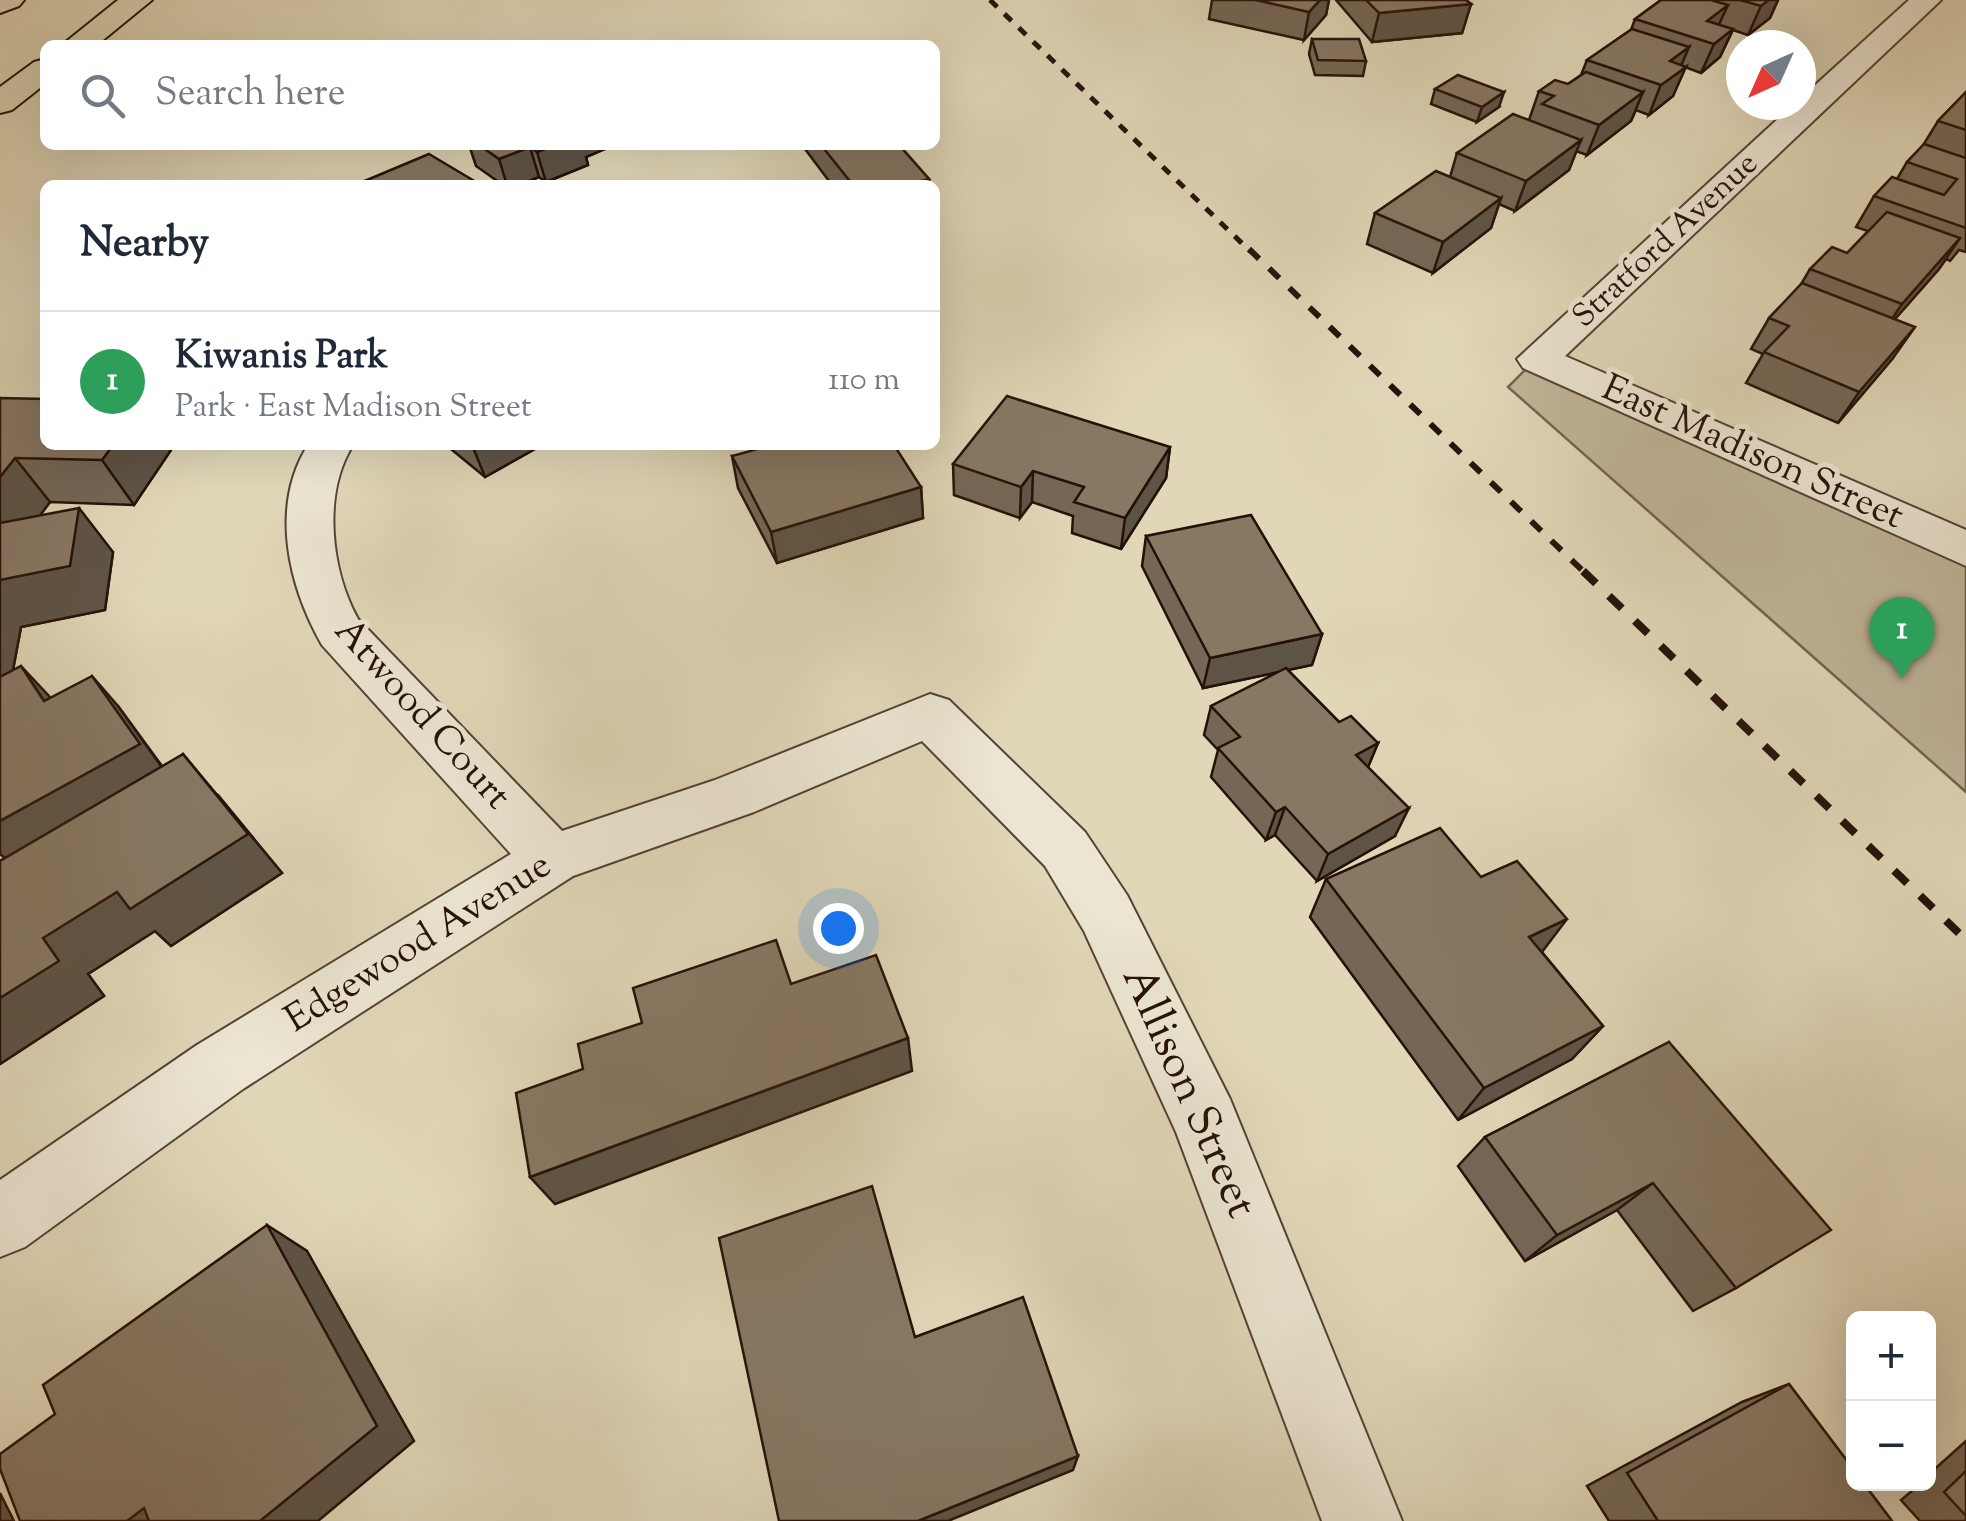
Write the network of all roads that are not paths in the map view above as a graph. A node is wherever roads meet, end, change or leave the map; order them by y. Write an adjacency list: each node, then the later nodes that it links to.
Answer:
1 (9, 0): 3 (highway)
2 (137, 0): 5 (highway)
3 (0, 4)
4 (1919, 7): 8 (street, Stratford Avenue)
5 (84, 40)
6 (40, 73): 7 (highway)
7 (0, 103)
8 (1538, 359): 10 (street, East Madison Street)
9 (326, 450): 12 (street, Atwood Court)
10 (1966, 549)
11 (930, 715): 12 (street, Edgewood Avenue); 14 (street, Allison Street)
12 (552, 858): 13 (street, Edgewood Avenue)
13 (0, 1222)
14 (1362, 1521)

